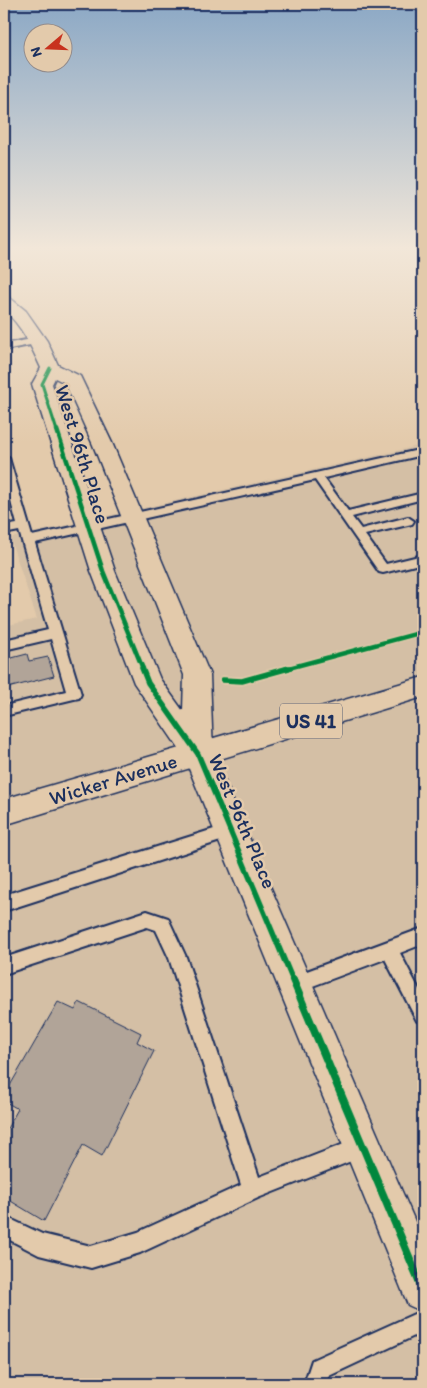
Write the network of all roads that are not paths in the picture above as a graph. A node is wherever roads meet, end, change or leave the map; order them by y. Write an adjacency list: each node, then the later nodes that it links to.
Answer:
1 (17, 313): 2 (main road, West 96th Place)
2 (38, 341): 3 (lane); 4 (main road, West 96th Place)
3 (4, 347)
4 (50, 368): 11 (main road, West 96th Place); 14 (main road, West 96th Place)
5 (423, 452): 7 (lane)
6 (4, 458): 9 (lane)
7 (316, 475): 10 (lane); 11 (lane)
8 (423, 496): 10 (lane)
9 (9, 498): 13 (lane)
10 (345, 516): 16 (lane)
11 (132, 517): 14 (lane); 23 (main road, West 96th Place)
12 (408, 521): 16 (lane)
13 (24, 526): 15 (lane); 17 (lane)
14 (89, 528): 17 (lane); 23 (main road, West 96th Place)
15 (4, 530)
16 (358, 533): 18 (lane)
17 (28, 541): 19 (lane)
18 (423, 559)
19 (56, 632): 20 (lane); 22 (lane)
20 (4, 645)
21 (423, 687): 23 (main road, Wicker Avenue / US 41)
22 (4, 711)
23 (198, 754): 24 (main road, Wicker Avenue / US 41); 25 (main road, West 96th Place)
24 (4, 812)
25 (230, 832): 26 (lane); 30 (main road, West 96th Place)
26 (4, 903)
27 (423, 936): 28 (lane)
28 (389, 948): 30 (lane); 31 (lane)
29 (4, 966): 33 (lane)
30 (294, 984): 32 (main road, West 96th Place)
31 (423, 1015)
32 (363, 1146): 33 (lane); 35 (main road, West 96th Place)
33 (253, 1190): 34 (lane)
34 (4, 1226)
35 (423, 1290)
36 (423, 1321): 37 (lane)
37 (315, 1384)

